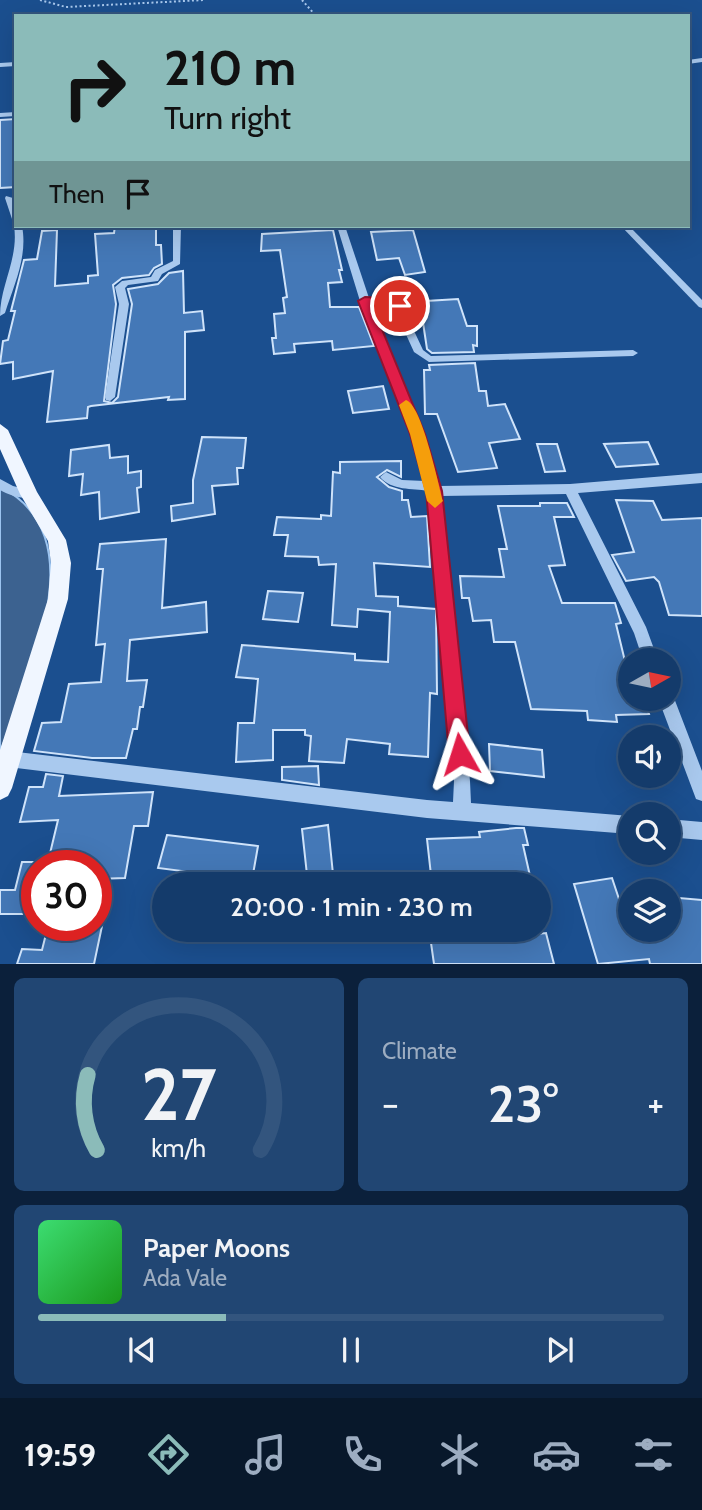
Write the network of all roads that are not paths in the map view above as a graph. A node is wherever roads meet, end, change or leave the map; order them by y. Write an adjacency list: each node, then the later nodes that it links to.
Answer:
1 (1, 65): 2 (street)
2 (0, 74)
3 (9, 198): 4 (street)
4 (14, 213)
5 (18, 228): 11 (street)
6 (177, 228): 13 (street)
7 (342, 228): 9 (street)
8 (627, 228): 10 (street)
9 (365, 301): 12 (street); 18 (street)
10 (702, 305)
11 (0, 313)
12 (633, 353)
13 (110, 397)
14 (0, 430): 20 (main road)
15 (386, 477): 18 (street)
16 (702, 478): 19 (street)
17 (0, 484): 20 (street)
18 (433, 488): 19 (street); 26 (street)
19 (570, 489): 21 (street)
20 (29, 494): 23 (main road)
21 (646, 648)
22 (671, 711): 25 (street)
23 (5, 758): 24 (main road); 26 (street)
24 (0, 789)
25 (702, 793)
26 (462, 811): 27 (street)
27 (618, 824)
28 (681, 829): 29 (street)
29 (702, 831)

